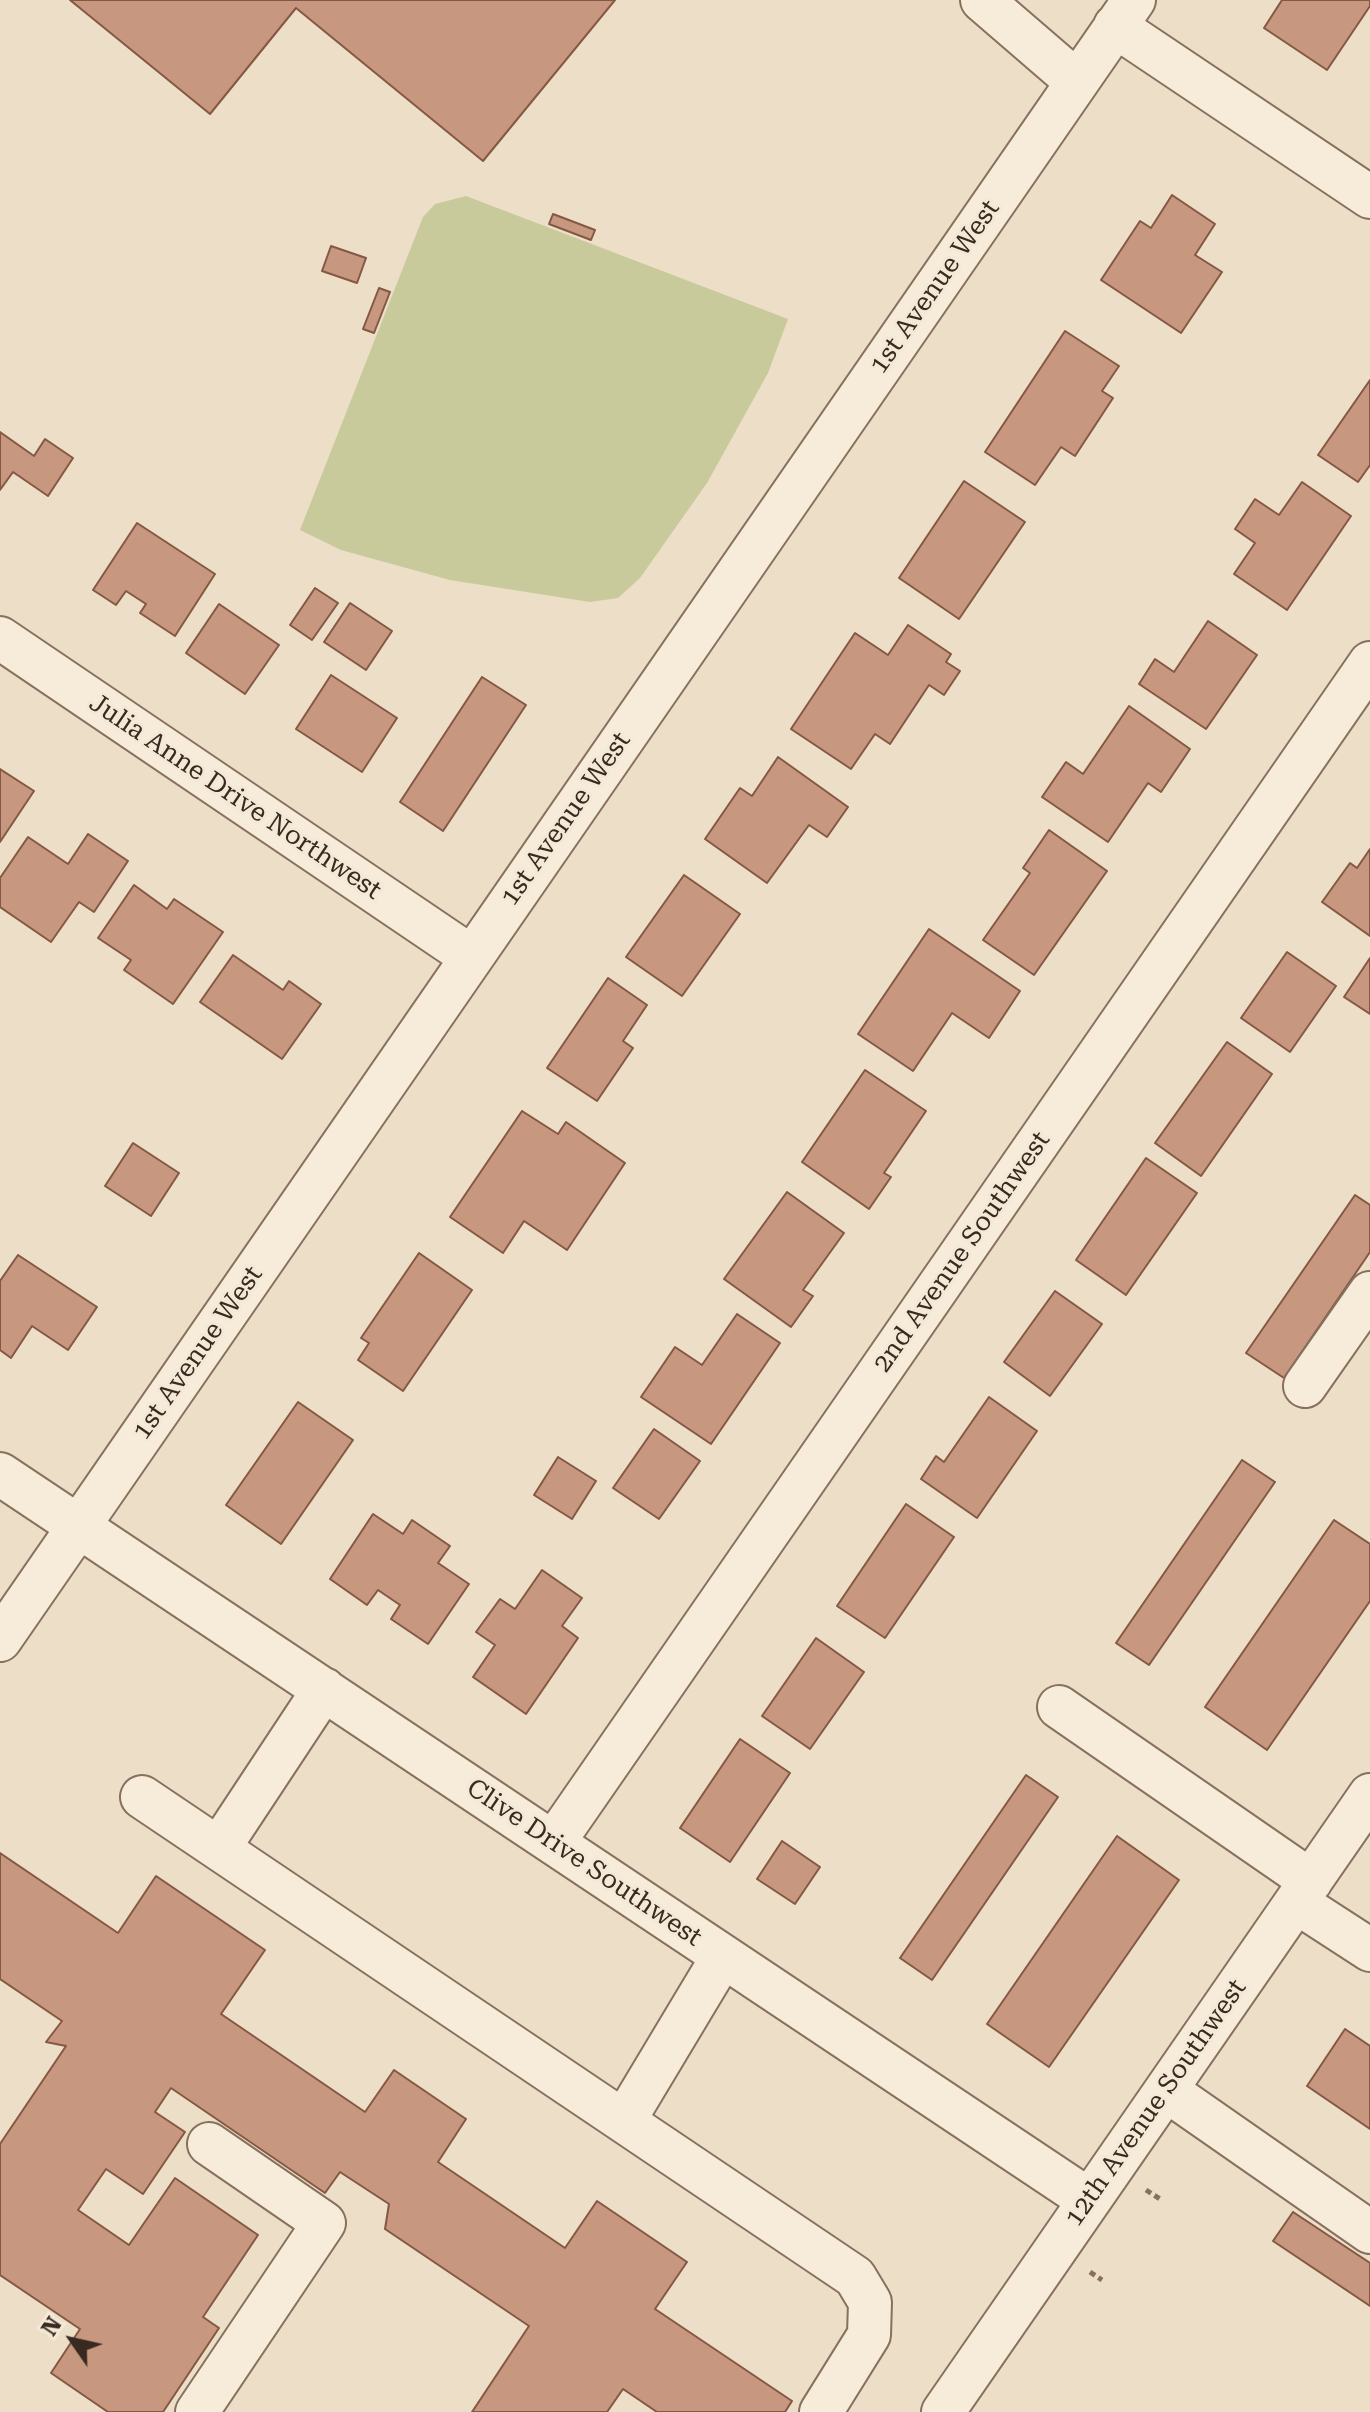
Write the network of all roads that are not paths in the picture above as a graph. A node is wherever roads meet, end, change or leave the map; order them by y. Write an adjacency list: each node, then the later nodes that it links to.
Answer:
1 (982, 0): 3 (street)
2 (1124, 13): 3 (street, 1st Avenue West); 4 (street)
3 (1077, 82): 7 (street, 1st Avenue West)
4 (1370, 197)
5 (0, 638): 7 (street, Julia Anne Drive Northwest)
6 (1370, 663): 17 (street, 2nd Avenue Southwest)
7 (470, 956): 11 (street, 1st Avenue West)
8 (1370, 1293): 9 (street)
9 (1305, 1386)
10 (0, 1474): 11 (street, Clive Drive Southwest)
11 (79, 1525): 12 (street, 1st Avenue West); 13 (street, Clive Drive Southwest)
12 (0, 1640)
13 (324, 1689): 17 (street, Clive Drive Southwest); 18 (street)
14 (1059, 1707): 19 (street)
15 (1370, 1795): 19 (street, 12th Avenue Southwest)
16 (142, 1797): 18 (street)
17 (554, 1842): 21 (street, Clive Drive Southwest)
18 (219, 1848): 23 (street)
19 (1304, 1891): 20 (street); 22 (street, 12th Avenue Southwest)
20 (1370, 1950)
21 (723, 1956): 23 (street); 25 (street, Clive Drive Southwest)
22 (1166, 2090): 25 (street, 12th Avenue Southwest); 26 (street)
23 (624, 2121): 28 (street)
24 (209, 2144): 27 (street)
25 (1089, 2200): 29 (street, 12th Avenue Southwest)
26 (1370, 2232)
27 (197, 2412)
28 (821, 2412)
29 (943, 2412)

